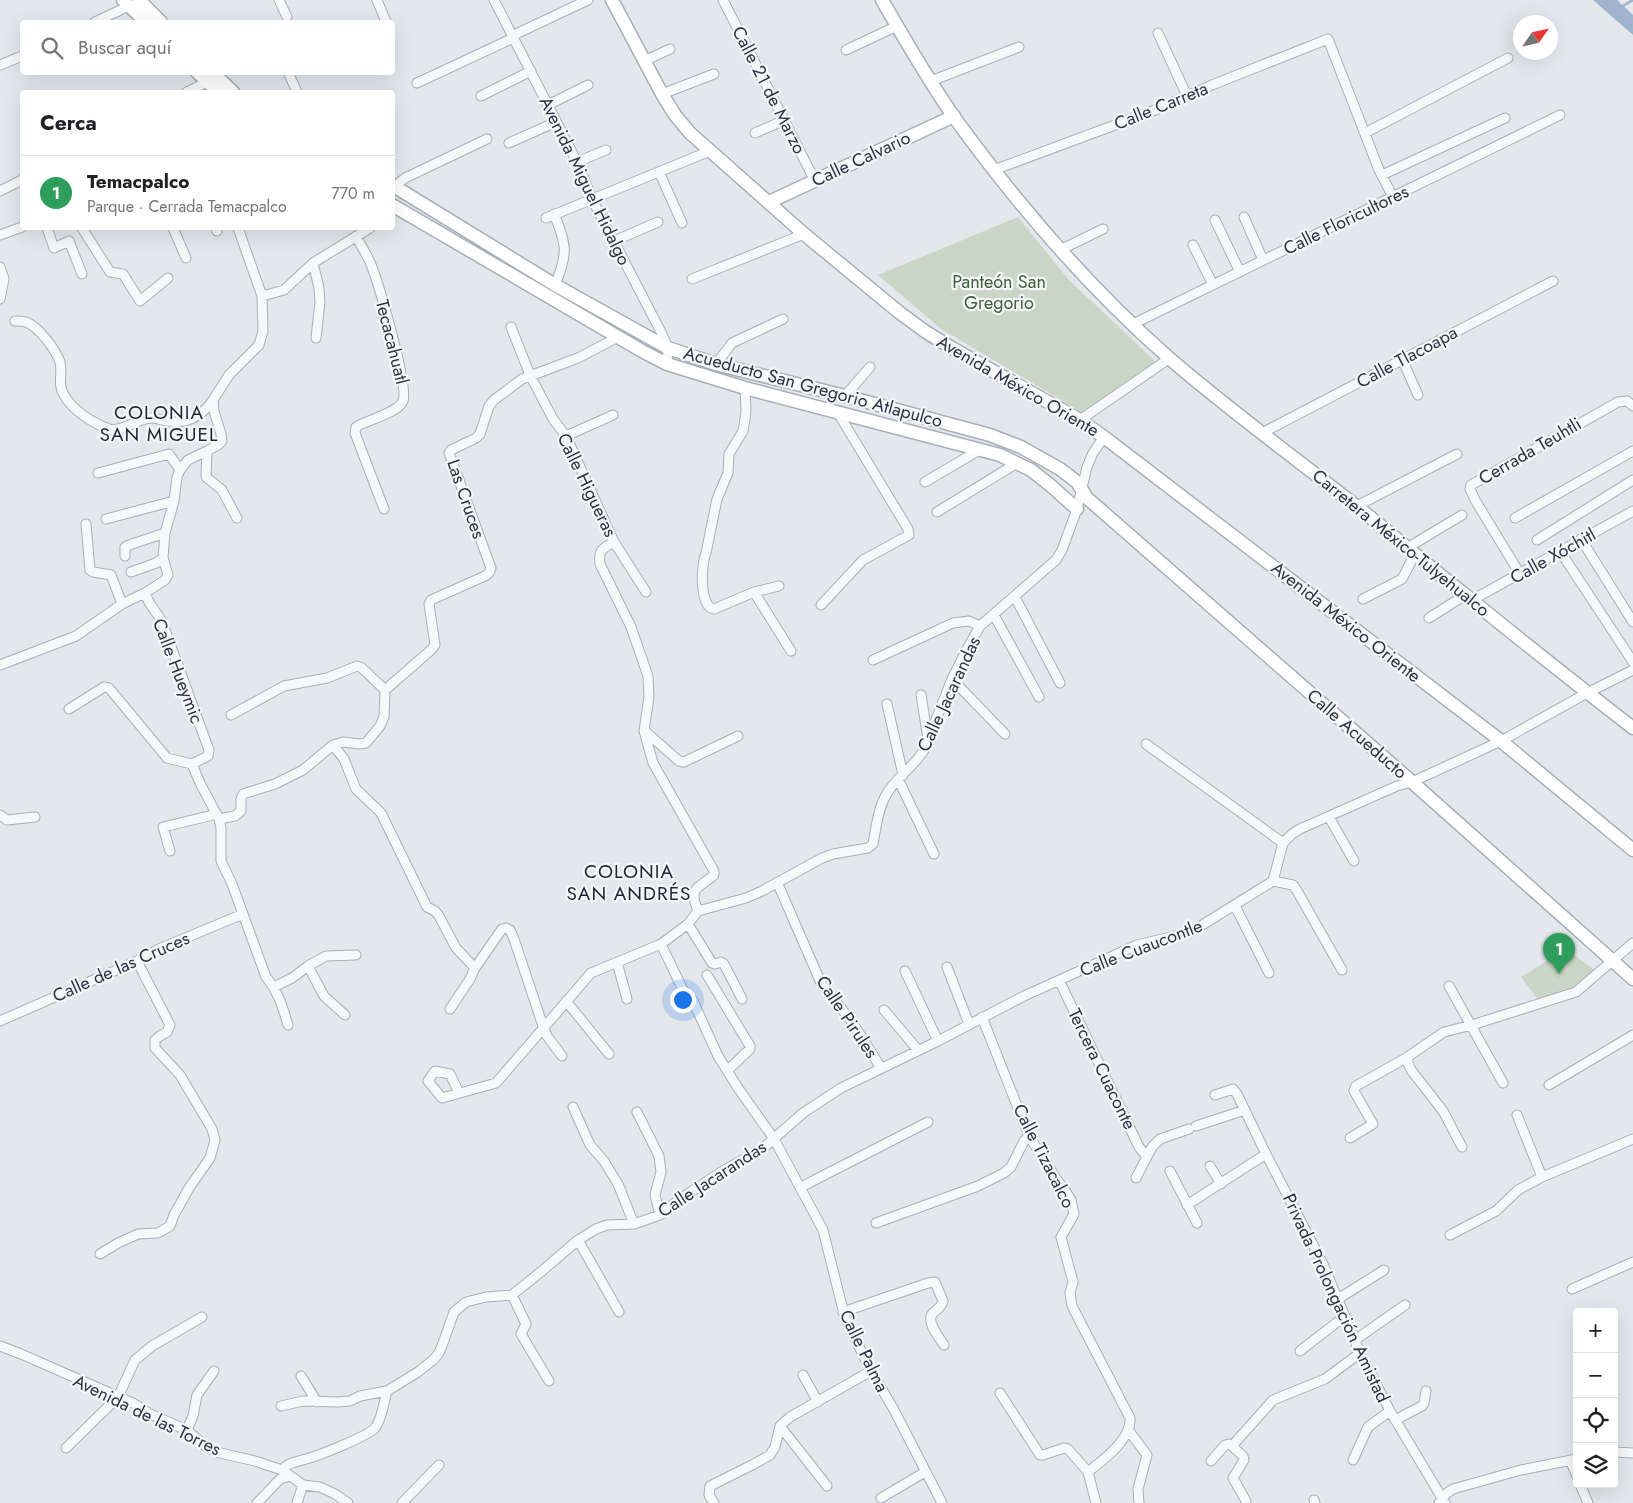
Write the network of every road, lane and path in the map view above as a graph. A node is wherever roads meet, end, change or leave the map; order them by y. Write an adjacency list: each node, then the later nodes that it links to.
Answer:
1 (279, 0): 9 (street)
2 (377, 0): 13 (street)
3 (494, 0): 16 (street, Avenida Miguel Hidalgo)
4 (588, 0): 16 (street)
5 (612, 0): 22 (street, Avenida México Oriente)
6 (723, 0): 42 (street, Calle 21 de Marzo)
7 (882, 0): 14 (street, Carretera México-Tulyehualco)
8 (136, 2): 10 (street); 11 (street); 12 (street)
9 (287, 17)
10 (99, 20)
11 (145, 20)
12 (158, 20)
13 (385, 20)
14 (897, 26): 19 (street); 28 (street, Carretera México-Tulyehualco)
15 (1158, 33): 37 (street)
16 (512, 37): 24 (street, Avenida Miguel Hidalgo); 29 (street)
17 (1019, 47): 28 (street)
18 (670, 49): 22 (street)
19 (846, 50)
20 (20, 57): 23 (street)
21 (1508, 58): 45 (street)
22 (644, 61): 35 (street, Avenida México Oriente)
23 (0, 65)
24 (531, 71): 36 (street); 38 (street, Avenida Miguel Hidalgo)
25 (714, 74): 35 (street)
26 (289, 75): 34 (street)
27 (209, 77): 31 (street); 32 (street); 33 (street)
28 (930, 82): 40 (street, Carretera México-Tulyehualco)
29 (417, 83)
30 (588, 85): 38 (street)
31 (190, 90)
32 (217, 90)
33 (230, 90)
34 (296, 90)
35 (662, 94): 49 (street, Avenida México Oriente)
36 (481, 96)
37 (1187, 96): 45 (street, Calle Carreta); 51 (street, Calle Carreta)
38 (548, 105): 43 (street, Avenida Miguel Hidalgo)
39 (1560, 115): 59 (street, Calle Floricultores)
40 (954, 116): 51 (street, Carretera México-Tulyehualco); 55 (street, Calle Calvario)
41 (1505, 118): 53 (street)
42 (785, 120): 44 (street); 55 (street, Calle 21 de Marzo)
43 (556, 122): 47 (street); 50 (street, Avenida Miguel Hidalgo)
44 (755, 133)
45 (1365, 133): 53 (street)
46 (487, 139): 56 (street)
47 (509, 143)
48 (606, 150): 50 (street)
49 (710, 150): 52 (street); 61 (street, Avenida México Oriente)
50 (577, 162): 60 (street, Avenida Miguel Hidalgo)
51 (994, 170): 79 (street, Carretera México-Tulyehualco)
52 (659, 172): 60 (street); 66 (street)
53 (1382, 175): 59 (street)
54 (20, 181): 58 (street)
55 (814, 181): 61 (street, Calle Calvario)
56 (395, 184)
57 (395, 186): 89 (street, Acueducto San Gregorio Atlapulco)
58 (0, 191)
59 (1393, 197): 81 (street, Calle Floricultores)
60 (592, 198): 77 (street, Avenida Miguel Hidalgo); 89 (street)
61 (769, 202): 74 (street, Avenida México Oriente)
62 (395, 209): 97 (street, Acueducto San Gregorio Atlapulco)
63 (1244, 217): 81 (street)
64 (1215, 220): 84 (street)
65 (658, 222): 77 (street)
66 (682, 224)
67 (20, 228): 75 (street)
68 (1103, 229): 79 (street)
69 (48, 230): 85 (street)
70 (83, 230): 86 (street)
71 (174, 230): 80 (street)
72 (239, 230): 91 (street)
73 (366, 230): 76 (street)
74 (804, 234): 87 (street); 113 (street, Avenida México Oriente)
75 (0, 235)
76 (356, 236): 82 (street); 129 (street, Tecacahuatl)
77 (614, 241): 99 (street, Avenida Miguel Hidalgo)
78 (1193, 245): 90 (street)
79 (1060, 250): 95 (street, Carretera México-Tulyehualco)
80 (186, 258)
81 (1263, 260): 84 (street, Calle Floricultores)
82 (313, 263): 91 (street); 98 (street)
83 (0, 267): 92 (street)
84 (1240, 272): 90 (street, Calle Floricultores)
85 (82, 274)
86 (168, 278)
87 (692, 279)
88 (1553, 281): 101 (street, Calle Tlacoapa)
89 (555, 285): 99 (street, Acueducto San Gregorio Atlapulco)
90 (1213, 285): 95 (street, Calle Floricultores)
91 (262, 296): 109 (street)
92 (0, 298)
93 (782, 319): 103 (street)
94 (15, 321): 109 (street)
95 (1133, 324): 100 (street, Carretera México-Tulyehualco)
96 (511, 327): 105 (street, Calle Higueras)
97 (618, 337): 102 (street, Acueducto San Gregorio Atlapulco); 105 (street, Las Cruces)
98 (316, 338)
99 (668, 348): 102 (street); 103 (street, Acueducto San Gregorio Atlapulco)
100 (1170, 358): 113 (street); 114 (street, Carretera México-Tulyehualco)
101 (1402, 359): 107 (street); 114 (street, Calle Tlacoapa)
102 (667, 364): 106 (street, Acueducto San Gregorio Atlapulco)
103 (716, 364): 108 (street, Acueducto San Gregorio Atlapulco)
104 (870, 366): 108 (street)
105 (530, 376): 115 (street, Calle Higueras); 168 (street, Las Cruces)
106 (745, 388): 111 (street, Acueducto San Gregorio Atlapulco); 150 (street)
107 (1418, 395)
108 (845, 396): 126 (street, Acueducto San Gregorio Atlapulco)
109 (213, 400): 118 (street)
110 (1630, 403): 147 (street, Cerrada Teuhtli)
111 (838, 413): 117 (street, Acueducto San Gregorio Atlapulco); 156 (street)
112 (614, 415): 115 (street)
113 (1080, 420): 116 (street, Avenida México Oriente)
114 (1262, 433): 128 (street, Carretera México-Tulyehualco)
115 (566, 436): 141 (street, Calle Higueras)
116 (1104, 437): 126 (street, Calle Jacarandas); 180 (street, Avenida México Oriente)
117 (982, 449): 121 (street, Acueducto San Gregorio Atlapulco); 125 (street)
118 (207, 451): 122 (street); 134 (street)
119 (1633, 451): 135 (street)
120 (1457, 454): 128 (street)
121 (1017, 463): 130 (street, Acueducto San Gregorio Atlapulco); 132 (street)
122 (180, 470): 123 (street); 127 (street)
123 (98, 473)
124 (1633, 480): 140 (street)
125 (925, 482)
126 (1081, 489): 130 (street, Calle Jacarandas); 185 (street, Calle Acueducto)
127 (174, 500): 136 (street); 138 (street)
128 (1357, 506): 142 (street, Carretera México-Tulyehualco)
129 (384, 509)
130 (1077, 509): 152 (street, Calle Jacarandas)
131 (1633, 511): 139 (street, Calle Xóchitl)
132 (937, 512)
133 (1462, 515): 142 (street)
134 (237, 518)
135 (1514, 518)
136 (106, 519)
137 (86, 524): 155 (street)
138 (165, 533): 144 (street); 145 (street)
139 (1581, 539): 143 (street, Calle Xóchitl); 159 (street)
140 (1537, 540)
141 (614, 542): 149 (street, Calle Higueras); 176 (street)
142 (1411, 551): 153 (street, Carretera México-Tulyehualco); 154 (street)
143 (1560, 551): 147 (street, Calle Xóchitl); 163 (street)
144 (125, 556)
145 (163, 558): 146 (street); 151 (street)
146 (131, 572)
147 (1520, 574): 153 (street, Calle Xóchitl)
148 (779, 586): 150 (street)
149 (646, 592)
150 (754, 592): 161 (street)
151 (144, 593): 155 (street); 183 (street, Calle Hueymic)
152 (1015, 597): 157 (street, Calle Jacarandas); 167 (street)
153 (1469, 598): 158 (street, Calle Xóchitl); 169 (street, Carretera México-Tulyehualco)
154 (1363, 599)
155 (122, 604): 164 (street)
156 (821, 605)
157 (994, 615): 160 (street, Calle Jacarandas); 171 (street)
158 (1429, 618)
159 (1633, 622)
160 (980, 626): 162 (street); 166 (street, Calle Jacarandas)
161 (791, 651)
162 (873, 660)
163 (1633, 662)
164 (0, 664)
165 (1633, 670): 169 (street)
166 (952, 679): 177 (street); 179 (street, Calle Jacarandas)
167 (1060, 683)
168 (385, 690): 174 (street); 182 (street)
169 (1587, 693): 175 (street, Carretera México-Tulyehualco); 180 (street)
170 (921, 695): 179 (street)
171 (1039, 697)
172 (887, 704): 184 (street)
173 (68, 708): 183 (street)
174 (231, 715)
175 (1633, 728)
176 (644, 731): 178 (street); 198 (street)
177 (1005, 734)
178 (738, 736)
179 (928, 740): 184 (street, Calle Jacarandas)
180 (1501, 741): 185 (street); 191 (street, Avenida México Oriente)
181 (1146, 744): 190 (street)
182 (333, 745): 188 (street); 209 (street)
183 (192, 764): 188 (street)
184 (901, 777): 193 (street); 196 (street, Calle Jacarandas)
185 (1412, 782): 189 (street); 204 (street, Calle Acueducto)
186 (0, 815): 187 (street)
187 (35, 817)
188 (218, 817): 192 (street); 199 (street)
189 (1329, 817): 190 (street); 194 (street)
190 (1283, 842): 195 (street)
191 (1633, 850)
192 (170, 851)
193 (934, 854)
194 (1354, 862)
195 (1273, 881): 197 (street, Calle Cuaucontle); 210 (street)
196 (778, 882): 198 (street, Calle Jacarandas); 236 (street, Calle Pirules)
197 (1235, 906): 212 (street); 215 (street, Calle Cuaucontle)
198 (698, 911): 200 (street)
199 (244, 914): 205 (street, Calle de las Cruces); 217 (street)
200 (688, 924): 202 (street); 219 (street)
201 (1633, 943): 204 (street)
202 (661, 944): 206 (street); 237 (street, Calle Palma)
203 (356, 955): 207 (street)
204 (1612, 959): 214 (street, Calle Acueducto); 228 (street)
205 (137, 960): 225 (street, Calle de las Cruces); 268 (street)
206 (617, 962): 218 (street); 220 (street)
207 (308, 966): 217 (street); 223 (street)
208 (947, 967): 226 (street)
209 (474, 968): 221 (street); 229 (street)
210 (1342, 970)
211 (905, 971): 231 (street)
212 (1269, 973)
213 (707, 975): 237 (street)
214 (1633, 979)
215 (1059, 980): 224 (street, Calle Cuaucontle); 254 (street, Tercera Cuaconte)
216 (1449, 986): 228 (street)
217 (274, 987): 227 (street)
218 (627, 999)
219 (742, 999)
220 (566, 1001): 229 (street); 233 (street)
221 (450, 1009)
222 (884, 1010): 232 (street)
223 (345, 1015)
224 (982, 1017): 226 (street, Calle Cuaucontle); 248 (street, Calle Tizacalco)
225 (0, 1021)
226 (969, 1024): 231 (street, Calle Cuaucontle)
227 (288, 1025)
228 (1472, 1026): 235 (street); 238 (street)
229 (544, 1029): 234 (street); 240 (street)
230 (1633, 1035): 239 (street)
231 (938, 1041): 232 (street, Calle Cuaucontle)
232 (918, 1050): 236 (street, Calle Cuaucontle)
233 (609, 1054)
234 (562, 1056)
235 (1406, 1058): 249 (street); 252 (street)
236 (881, 1068): 247 (street, Calle Cuaucontle)
237 (727, 1071): 250 (street, Calle Palma)
238 (1503, 1083)
239 (1549, 1085)
240 (459, 1093)
241 (1215, 1095): 243 (street, Privada Prolongación Amistad)
242 (573, 1107): 265 (street)
243 (1245, 1110): 253 (street, Privada Prolongación Amistad); 254 (street)
244 (637, 1112): 262 (street)
245 (1516, 1115): 257 (street)
246 (928, 1122): 260 (street)
247 (786, 1129): 250 (street, Calle Jacarandas)
248 (1029, 1136): 263 (street); 300 (street, Calle Tizacalco)
249 (1350, 1138)
250 (774, 1139): 260 (street, Calle Palma); 262 (street, Calle Jacarandas)
251 (1633, 1139): 257 (street)
252 (1462, 1147)
253 (1266, 1154): 259 (street); 273 (street, Privada Prolongación Amistad)
254 (1147, 1157): 258 (street)
255 (1210, 1166): 259 (street)
256 (1170, 1171): 261 (street)
257 (1542, 1177): 266 (street)
258 (1136, 1178)
259 (1221, 1184): 261 (street)
260 (801, 1187): 276 (street, Calle Palma)
261 (1187, 1205): 264 (street)
262 (660, 1215): 265 (street, Calle Jacarandas)
263 (876, 1223)
264 (1197, 1223)
265 (634, 1224): 267 (street, Calle Jacarandas)
266 (1450, 1235)
267 (578, 1240): 272 (street, Calle Jacarandas); 275 (street)
268 (100, 1254)
269 (1633, 1262): 271 (street)
270 (1384, 1270): 273 (street)
271 (1572, 1288)
272 (512, 1295): 288 (street); 289 (street)
273 (1338, 1300): 277 (street, Privada Prolongación Amistad)
274 (1405, 1305): 279 (street)
275 (619, 1312)
276 (843, 1312): 280 (street); 285 (street, Calle Palma)
277 (1345, 1316): 279 (street, Privada Prolongación Amistad); 282 (street)
278 (202, 1317): 292 (street)
279 (1355, 1340): 283 (street, Privada Prolongación Amistad)
280 (944, 1345)
281 (0, 1346): 292 (street, Avenida de las Torres)
282 (1300, 1351)
283 (1360, 1353): 296 (street, Privada Prolongación Amistad); 301 (street)
284 (214, 1371): 299 (street)
285 (871, 1371): 294 (street); 310 (street, Calle Palma)
286 (803, 1375): 294 (street)
287 (302, 1376): 293 (street)
288 (549, 1381)
289 (387, 1391): 293 (street); 309 (street)
290 (1426, 1391): 297 (street)
291 (1000, 1393): 311 (street)
292 (118, 1397): 299 (street, Avenida de las Torres); 302 (street)
293 (317, 1402): 295 (street)
294 (818, 1402): 298 (street)
295 (281, 1406)
296 (1390, 1411): 297 (street, Privada Prolongación Amistad); 306 (street)
297 (1395, 1420): 318 (street, Privada Prolongación Amistad)
298 (780, 1426): 314 (street); 323 (street)
299 (187, 1430): 309 (street, Avenida de las Torres)
300 (1129, 1431): 311 (street); 326 (street)
301 (1232, 1446): 307 (street); 317 (street)
302 (66, 1448)
303 (1618, 1452): 304 (street)
304 (1633, 1453)
305 (1573, 1459): 318 (street)
306 (1353, 1460)
307 (1212, 1461)
308 (439, 1465): 322 (street)
309 (282, 1470): 312 (street, Avenida de las Torres)
310 (925, 1472): 316 (street); 324 (street, Calle Palma)
311 (1088, 1472): 325 (street)
312 (290, 1476): 313 (street, Avenida de las Torres); 319 (street)
313 (303, 1486): 320 (street); 321 (street, Avenida de las Torres)
314 (826, 1486)
315 (1582, 1488): 327 (street)
316 (881, 1498)
317 (1246, 1501)
318 (1442, 1502)
319 (257, 1503)
320 (297, 1503)
321 (348, 1503)
322 (402, 1503)
323 (714, 1503)
324 (942, 1503)
325 (1096, 1503)
326 (1139, 1503)
327 (1588, 1503)

